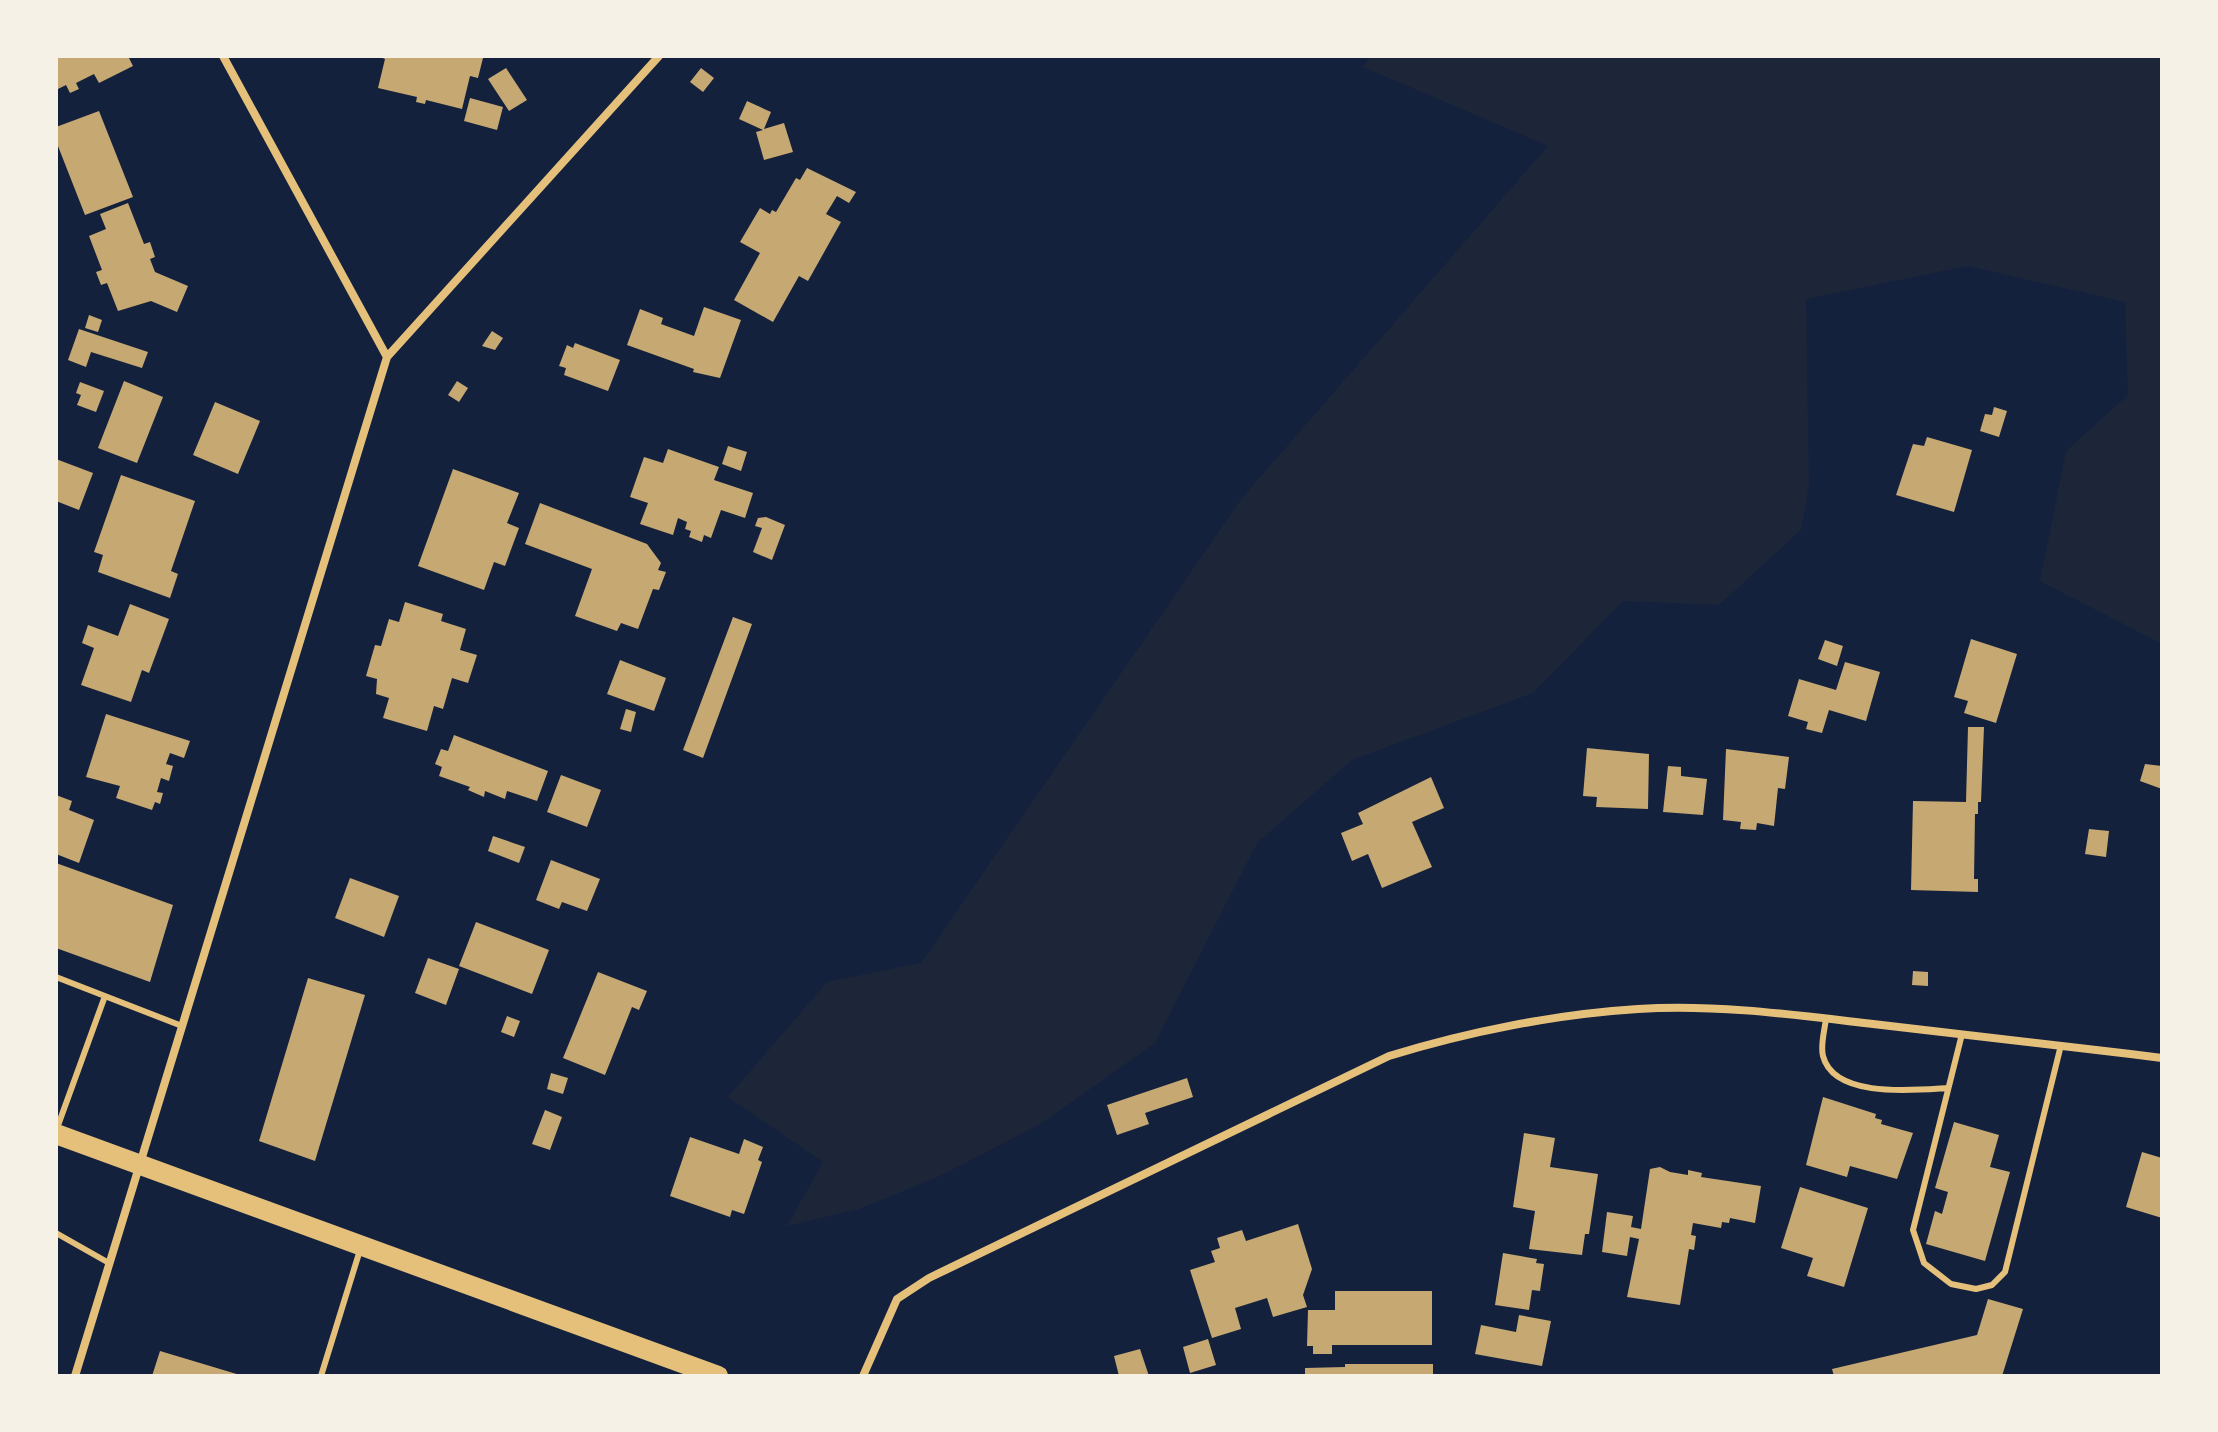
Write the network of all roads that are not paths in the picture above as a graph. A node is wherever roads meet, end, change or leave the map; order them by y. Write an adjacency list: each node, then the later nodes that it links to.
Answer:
1 (223, 56): 3 (street)
2 (659, 56): 3 (street)
3 (387, 357): 7 (street)
4 (56, 977): 5 (lane)
5 (105, 996): 7 (lane); 12 (lane)
6 (1826, 1018): 8 (street); 11 (lane); 20 (street)
7 (182, 1026): 13 (street)
8 (1962, 1034): 9 (street); 11 (lane)
9 (2061, 1045): 10 (street); 11 (lane)
10 (2162, 1058)
11 (1948, 1088)
12 (56, 1132): 13 (main road)
13 (139, 1165): 15 (main road); 16 (street)
14 (56, 1233): 16 (lane)
15 (361, 1246): 17 (lane); 19 (main road)
16 (109, 1263): 18 (street)
17 (321, 1375)
18 (75, 1376)
19 (718, 1376)
20 (863, 1376)

